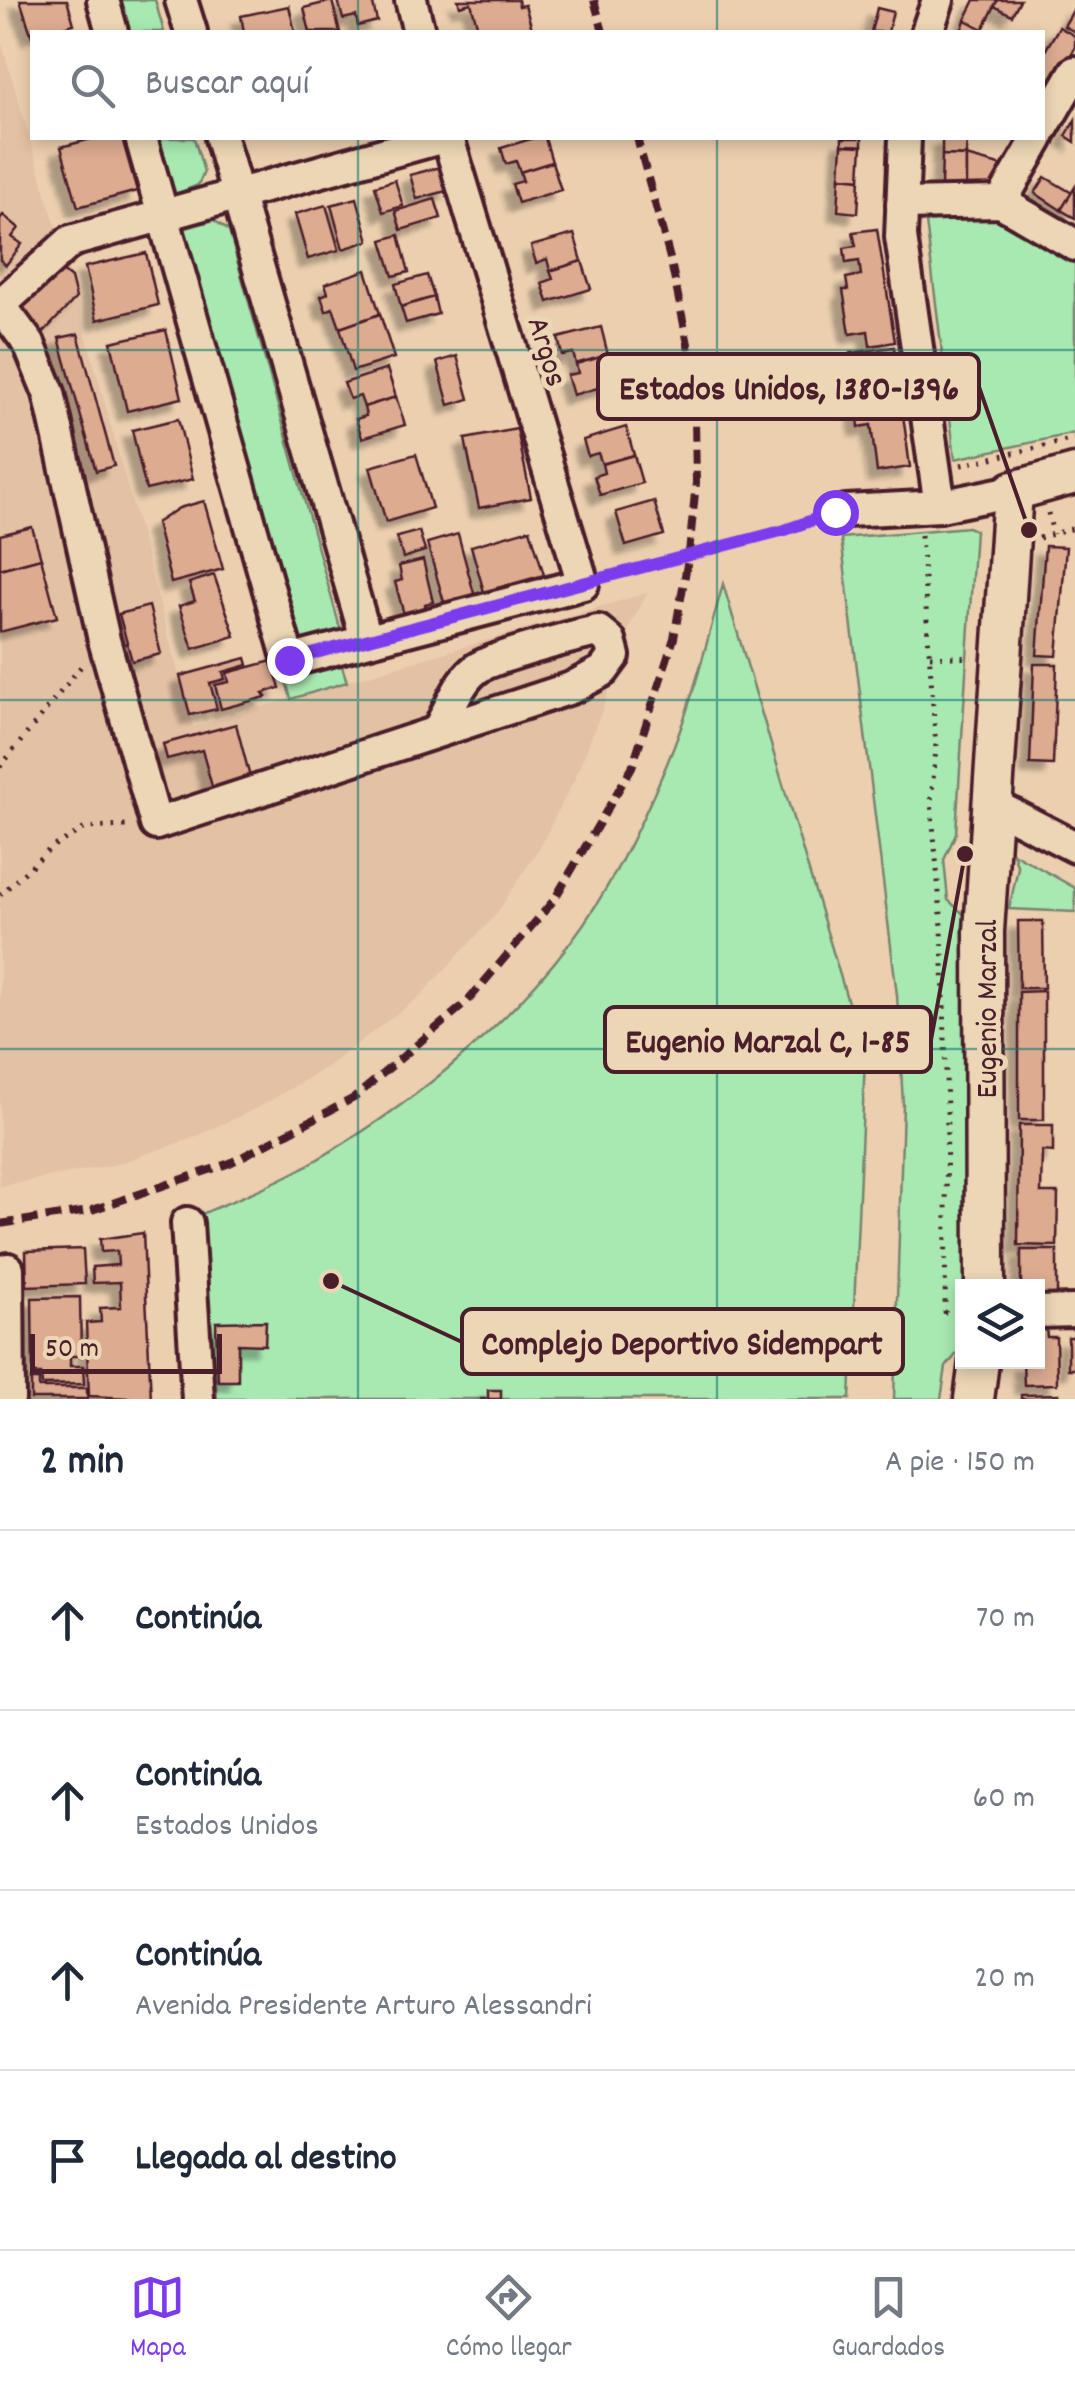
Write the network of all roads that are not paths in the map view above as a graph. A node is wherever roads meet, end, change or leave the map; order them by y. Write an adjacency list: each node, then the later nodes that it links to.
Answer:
1 (102, 0): 5 (street)
2 (181, 0): 6 (street)
3 (411, 0): 7 (street)
4 (938, 0): 8 (street)
5 (111, 30)
6 (189, 30)
7 (419, 30)
8 (928, 30)
9 (1075, 72): 10 (street)
10 (1045, 124)
11 (143, 140): 20 (street)
12 (221, 140): 17 (street)
13 (433, 140): 17 (street)
14 (449, 140): 27 (street, Argos)
15 (905, 140): 19 (street)
16 (1037, 140): 18 (street)
17 (237, 194): 20 (street); 27 (street)
18 (1001, 202): 19 (street); 21 (street)
19 (902, 204): 25 (street)
20 (163, 215): 22 (street); 27 (street)
21 (1075, 245)
22 (0, 305): 28 (street)
23 (1075, 474): 24 (main road)
24 (1013, 492): 25 (street); 29 (main road, Eugenio Marzal)
25 (929, 506): 26 (street)
26 (846, 511)
27 (366, 638)
28 (438, 730): 28 (street)
29 (992, 804): 30 (street); 33 (main road, Eugenio Marzal)
30 (1075, 848)
31 (187, 1223): 38 (street)
32 (8, 1269): 37 (street)
33 (986, 1279)
34 (1045, 1312): 35 (street)
35 (1075, 1312)
36 (978, 1369): 39 (main road)
37 (9, 1399)
38 (198, 1399)
39 (974, 1399)

